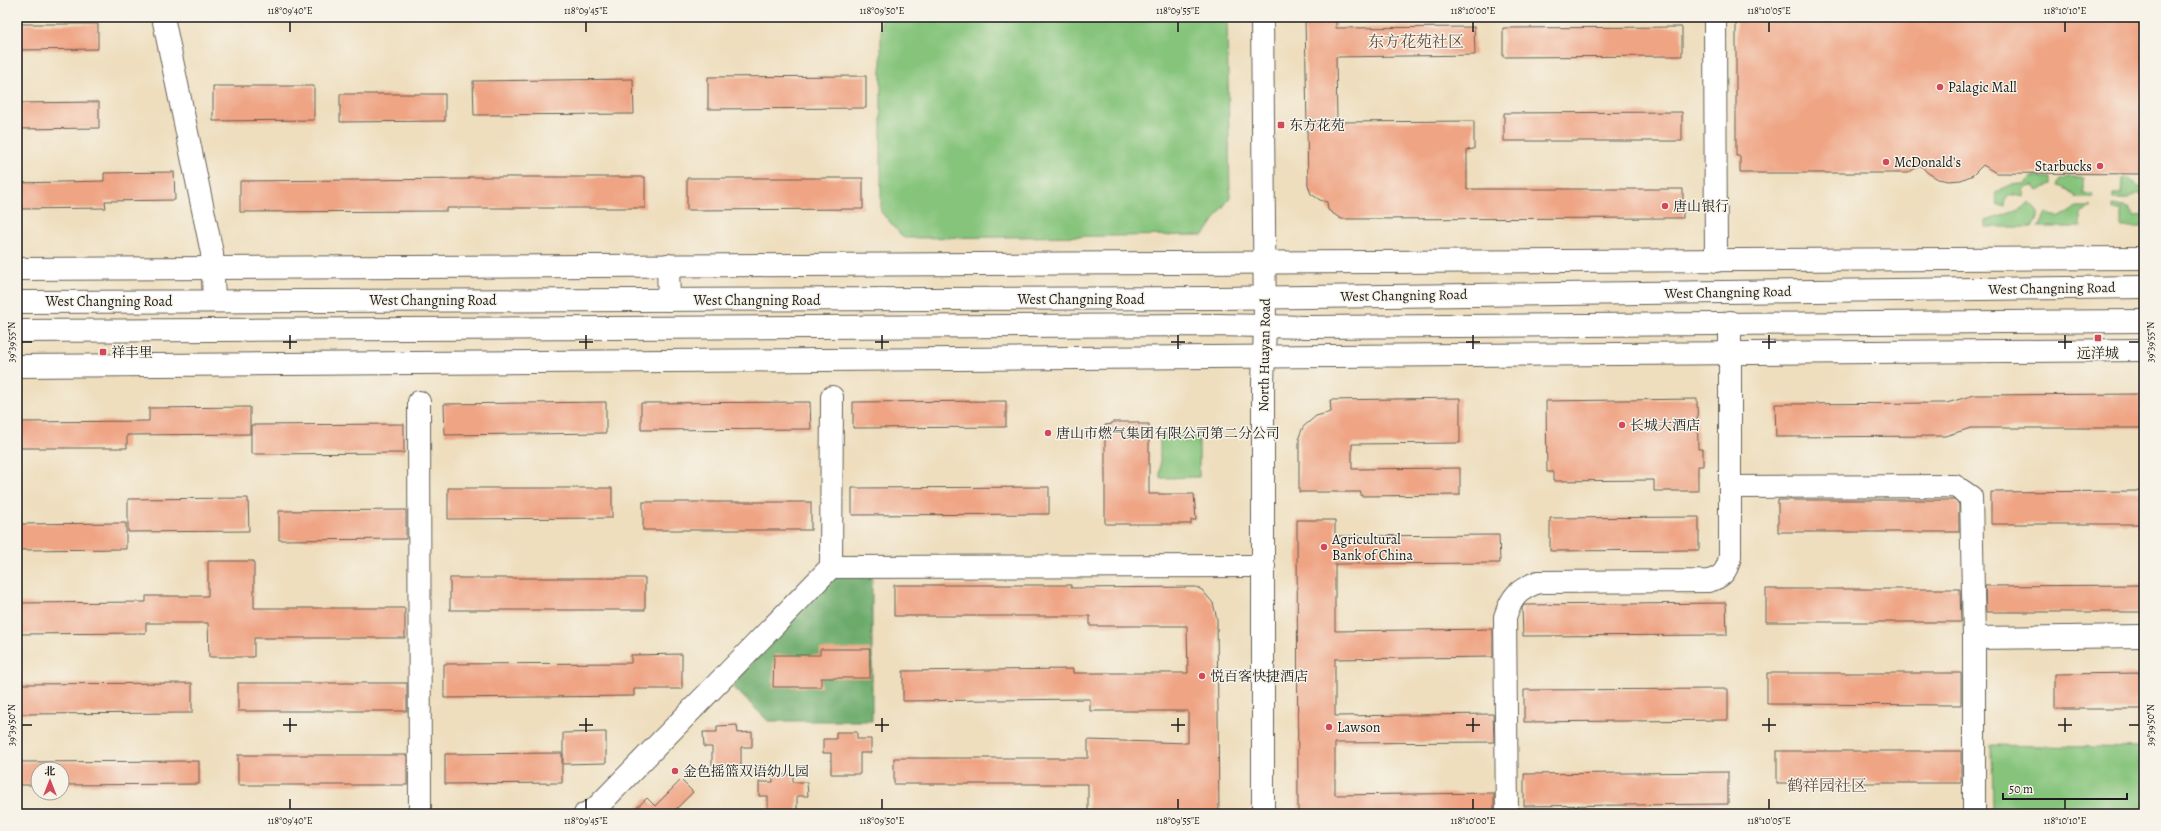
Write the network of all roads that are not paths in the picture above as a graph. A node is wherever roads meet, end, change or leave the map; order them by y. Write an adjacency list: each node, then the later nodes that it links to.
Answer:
1 (163, 17): 9 (street)
2 (1262, 17): 6 (street, North Huayan Road)
3 (1715, 17): 5 (street)
4 (2144, 258): 5 (street, West Changning Road)
5 (1716, 261): 6 (street, West Changning Road)
6 (1265, 262): 7 (street, West Changning Road); 11 (street, North Huayan Road)
7 (668, 265): 9 (street, West Changning Road); 12 (street)
8 (17, 269): 9 (street, West Changning Road)
9 (214, 269): 13 (street)
10 (2144, 287): 11 (street, West Changning Road)
11 (1265, 298): 12 (street, West Changning Road); 17 (street, North Huayan Road)
12 (669, 300): 13 (street, West Changning Road)
13 (214, 301): 14 (street, West Changning Road)
14 (17, 302)
15 (2144, 321): 16 (street, West Changning Road)
16 (1730, 322): 17 (street, West Changning Road); 20 (street)
17 (1265, 326): 18 (street, West Changning Road); 21 (street, North Huayan Road)
18 (17, 331)
19 (2144, 350): 20 (street)
20 (1730, 353): 21 (street); 25 (street)
21 (1265, 357): 22 (street); 26 (street, North Huayan Road)
22 (17, 366)
23 (832, 397): 27 (street)
24 (419, 402): 30 (street)
25 (1731, 487): 29 (street); 33 (street)
26 (1264, 566): 27 (street); 32 (street, North Huayan Road)
27 (830, 567): 31 (street)
28 (2144, 636): 29 (street)
29 (1974, 638): 34 (street)
30 (420, 814)
31 (585, 814)
32 (1263, 814)
33 (1507, 814)
34 (1974, 814)

